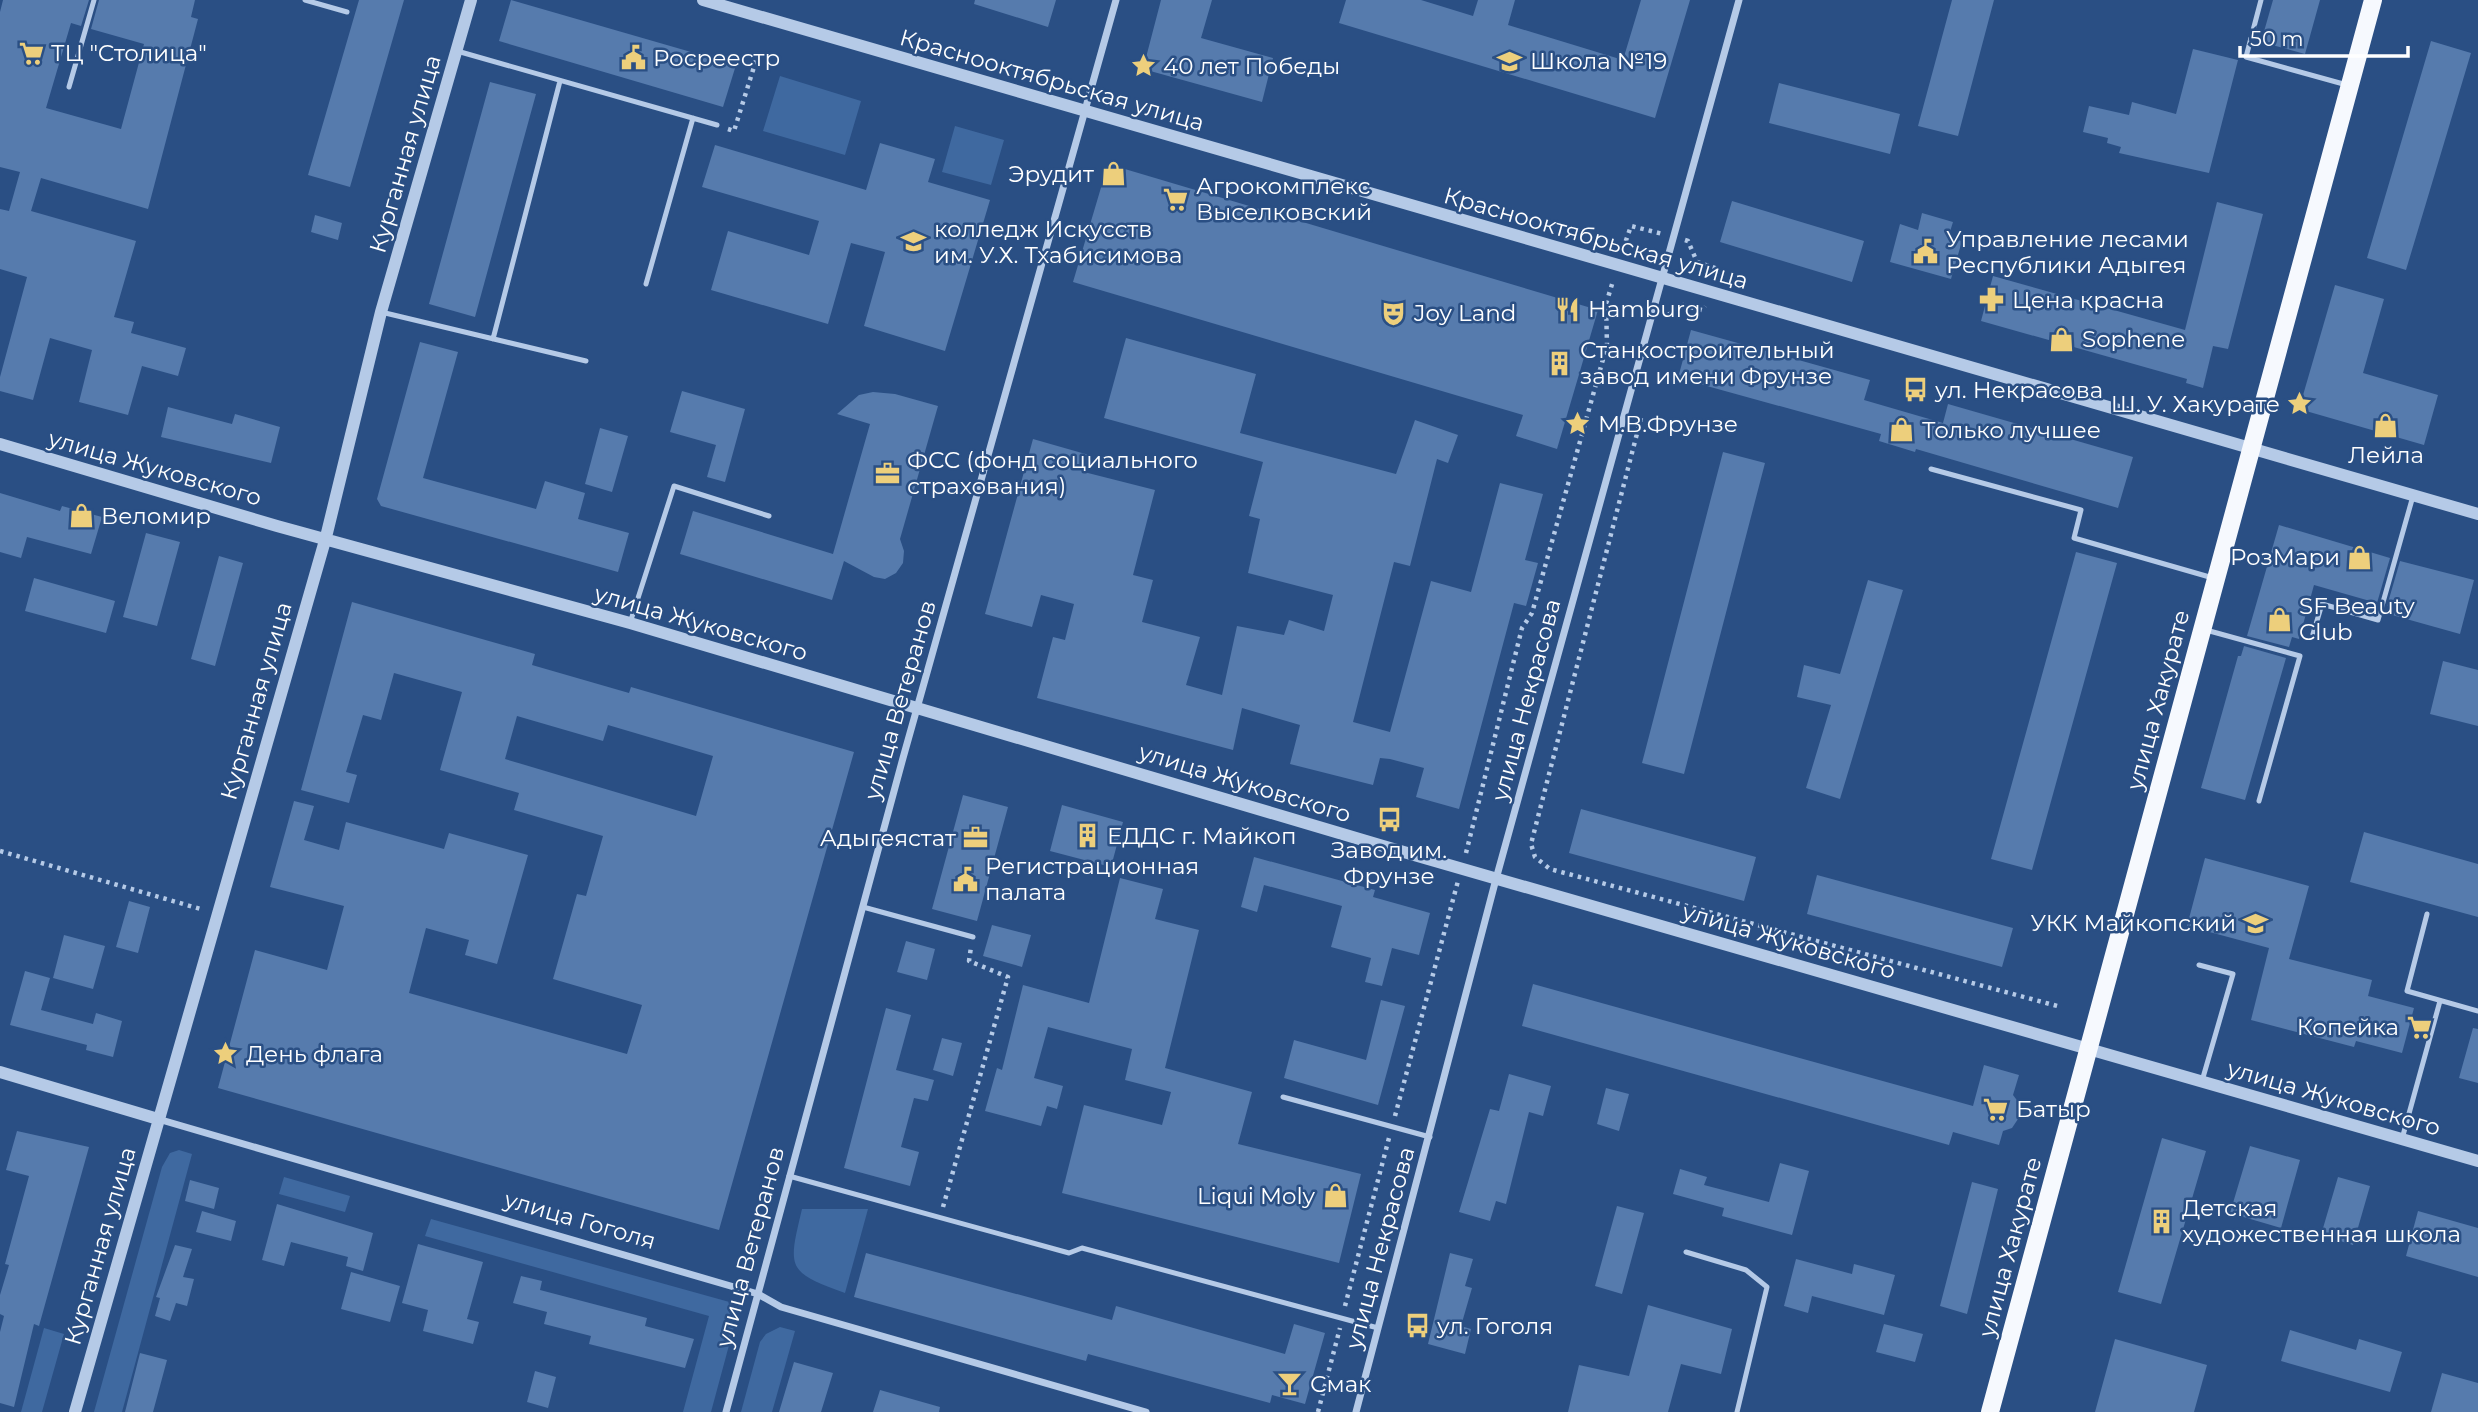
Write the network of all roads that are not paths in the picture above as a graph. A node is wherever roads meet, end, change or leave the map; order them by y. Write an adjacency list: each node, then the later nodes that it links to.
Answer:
1 (94, 0): 13 (lane)
2 (305, 0): 9 (lane)
3 (471, 0): 10 (street, Курганная улица)
4 (703, 0): 14 (street, Краснооктябрьская улица)
5 (1116, 0): 14 (street, улица Ветеранов)
6 (1739, 0): 17 (street, улица Некрасова)
7 (2261, 0): 12 (lane)
8 (2373, 0): 12 (main road, улица Хакурате)
9 (346, 12)
10 (457, 51): 11 (lane); 19 (street, Курганная улица)
11 (561, 80): 15 (lane); 20 (lane)
12 (2350, 86): 23 (main road, улица Хакурате)
13 (69, 87)
14 (1085, 111): 17 (street, Краснооктябрьская улица); 33 (street, улица Ветеранов)
15 (693, 118): 16 (lane); 18 (lane)
16 (717, 125)
17 (1662, 279): 23 (street, Краснооктябрьская улица); 35 (street, улица Некрасова)
18 (646, 284)
19 (381, 312): 20 (lane); 28 (street, Курганная улица)
20 (493, 339): 21 (lane)
21 (586, 361)
22 (0, 444): 28 (street, улица Жуковского)
23 (2250, 450): 25 (street, Краснооктябрьская улица); 29 (main road, улица Хакурате)
24 (1931, 469): 29 (lane)
25 (2413, 496): 26 (street, Краснооктябрьская улица); 32 (lane)
26 (2478, 514)
27 (769, 516): 30 (lane)
28 (326, 537): 30 (street, улица Жуковского); 46 (street, Курганная улица)
29 (2216, 578): 31 (main road, улица Хакурате)
30 (630, 623): 33 (street, улица Жуковского)
31 (2203, 629): 34 (lane); 42 (main road, улица Хакурате)
32 (2313, 634)
33 (917, 708): 35 (street, улица Жуковского); 36 (street, улица Ветеранов)
34 (2259, 801)
35 (1496, 879): 42 (street, улица Жуковского); 47 (street, улица Некрасова)
36 (863, 907): 38 (lane); 50 (street, улица Ветеранов)
37 (2427, 914): 40 (lane)
38 (973, 937)
39 (2199, 965): 44 (lane)
40 (2440, 1001): 41 (lane); 48 (lane)
41 (2478, 1011)
42 (2090, 1049): 44 (street, улица Жуковского); 59 (main road, улица Хакурате)
43 (0, 1072): 46 (street, улица Гоголя)
44 (2202, 1081): 48 (street, улица Жуковского)
45 (1283, 1097): 47 (lane)
46 (158, 1119): 52 (street, улица Гоголя); 54 (street, Курганная улица)
47 (1430, 1137): 53 (street, улица Некрасова)
48 (2402, 1139): 49 (street, улица Жуковского)
49 (2478, 1161)
50 (789, 1177): 52 (street, улица Ветеранов); 53 (lane)
51 (1686, 1252): 58 (lane)
52 (758, 1294): 55 (street, улица Ветеранов); 56 (street, улица Гоголя)
53 (1378, 1328): 57 (street, улица Некрасова)
54 (75, 1412)
55 (726, 1412)
56 (1146, 1412)
57 (1356, 1412)
58 (1737, 1412)
59 (1990, 1412)

